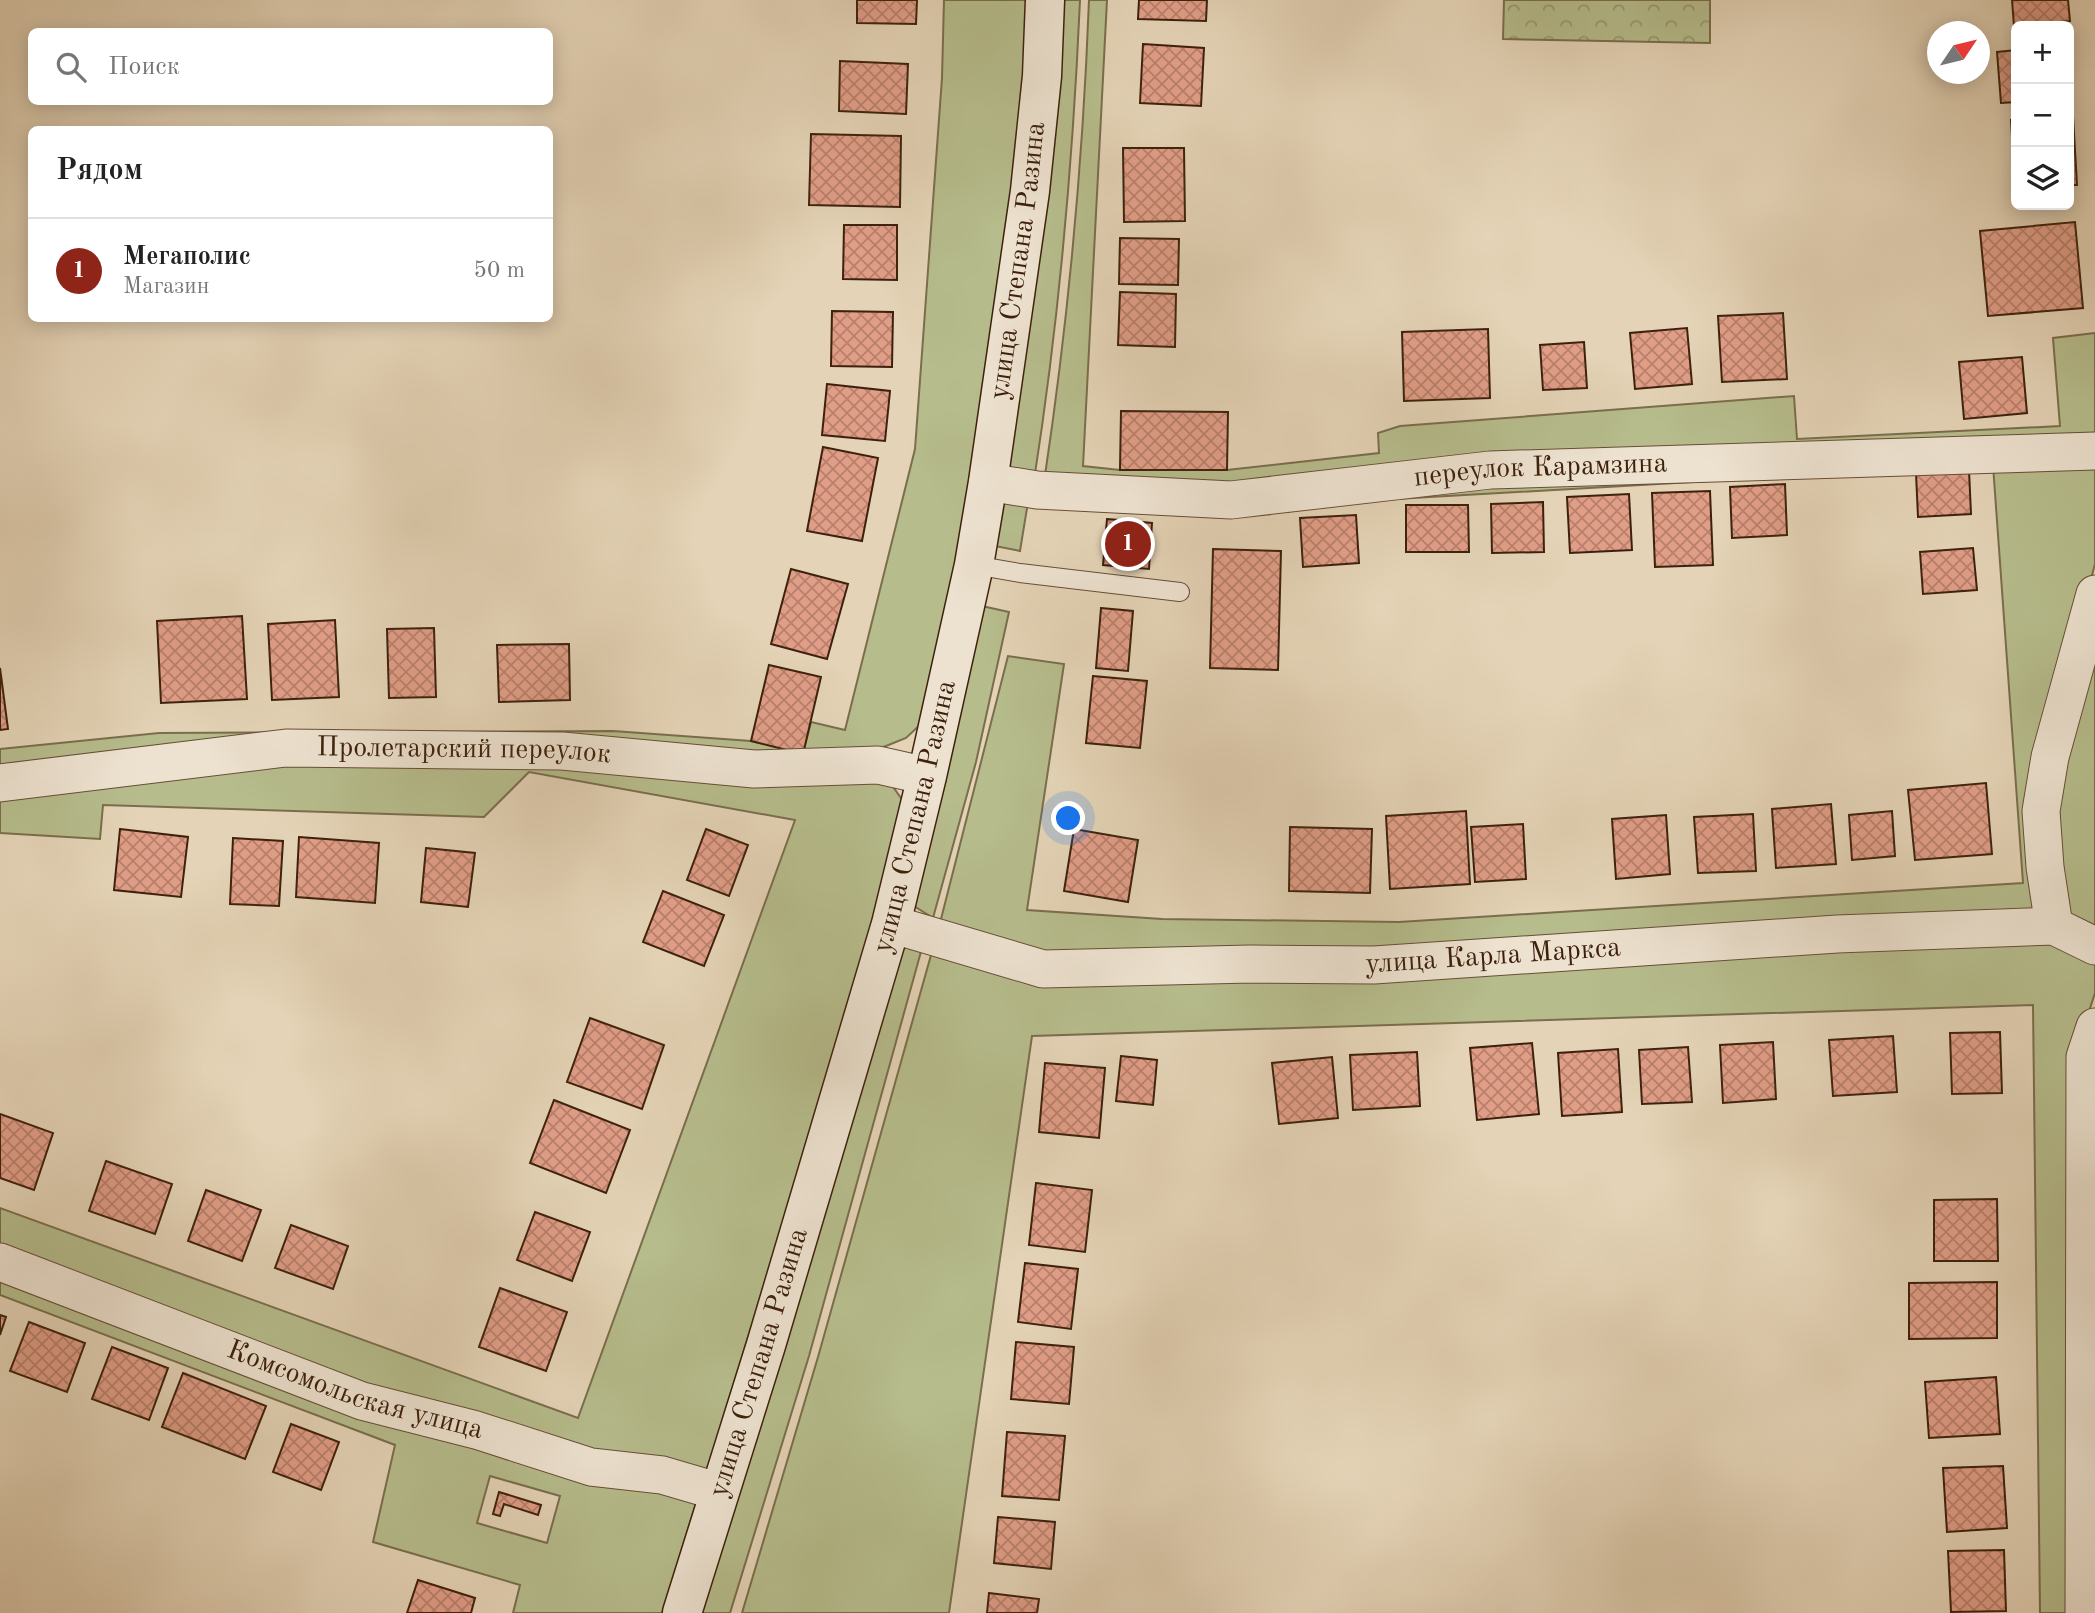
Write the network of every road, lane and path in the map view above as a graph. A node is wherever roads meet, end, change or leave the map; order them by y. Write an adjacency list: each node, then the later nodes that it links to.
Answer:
1 (1045, 0): 3 (main road, улица Степана Разина)
2 (2095, 451): 3 (street, переулок Карамзина)
3 (988, 482): 4 (main road, улица Степана Разина)
4 (974, 565): 5 (lane); 7 (main road, улица Степана Разина)
5 (1180, 592)
6 (2095, 594): 10 (street)
7 (927, 776): 8 (street, Пролетарский переулок); 9 (main road, улица Степана Разина)
8 (0, 783)
9 (891, 924): 10 (street, улица Карла Маркса); 14 (main road, улица Степана Разина)
10 (2054, 926): 11 (street, улица Карла Маркса)
11 (2095, 946)
12 (2095, 1027): 16 (street)
13 (0, 1262): 14 (street, Комсомольская улица)
14 (720, 1492): 15 (main road, улица Степана Разина)
15 (682, 1613)
16 (2084, 1613)

